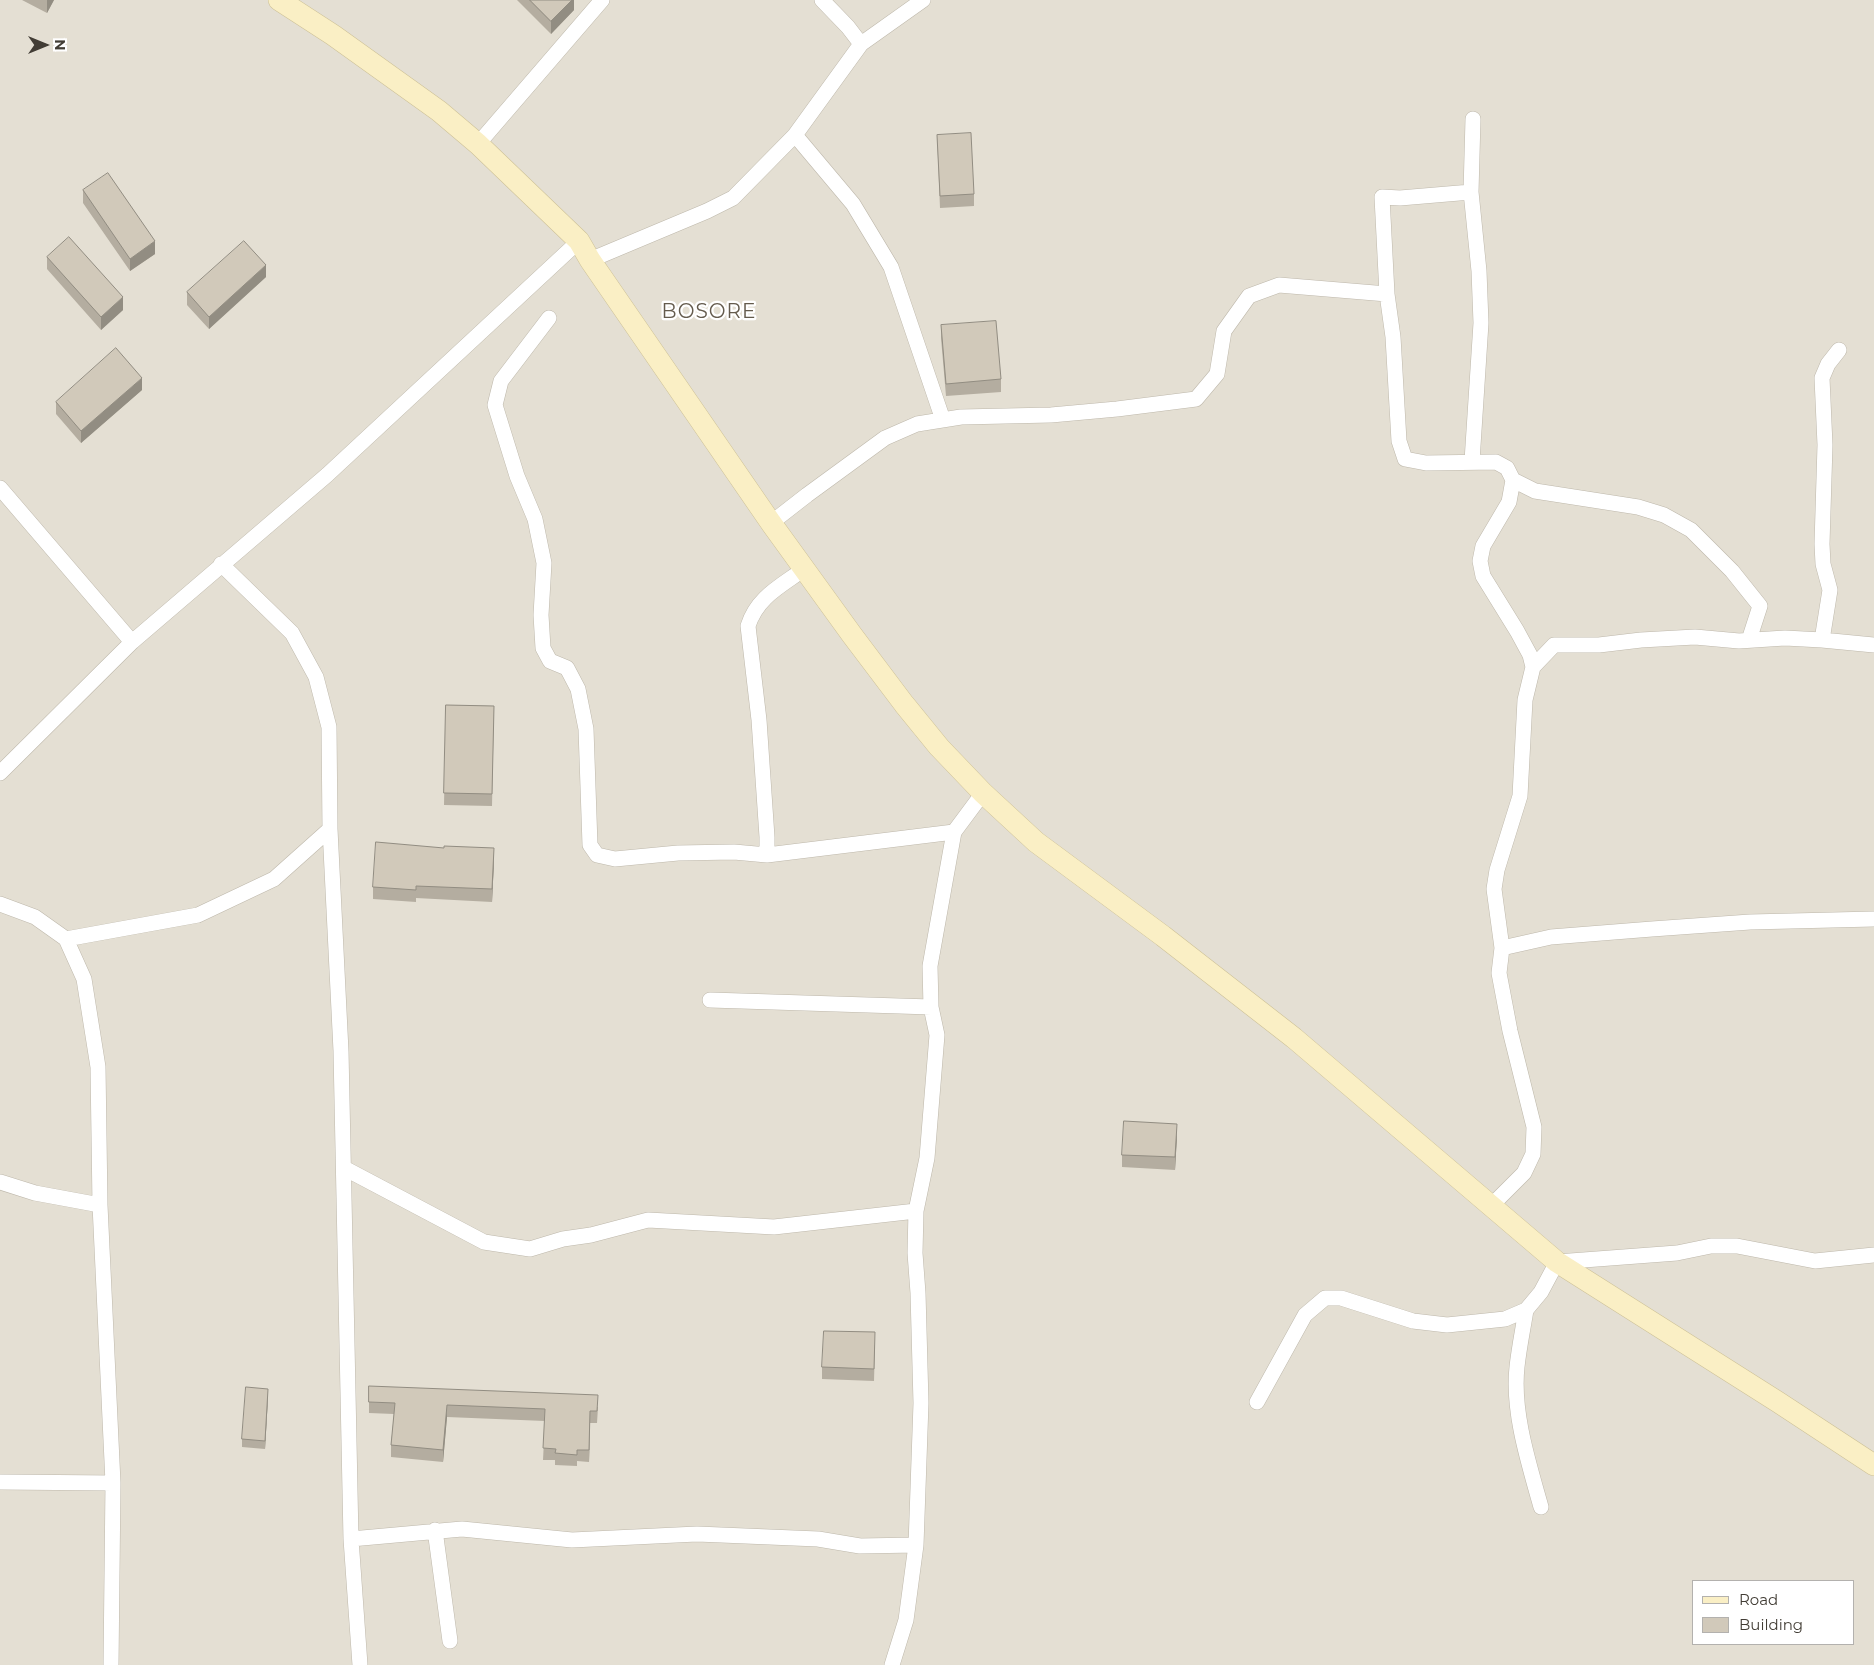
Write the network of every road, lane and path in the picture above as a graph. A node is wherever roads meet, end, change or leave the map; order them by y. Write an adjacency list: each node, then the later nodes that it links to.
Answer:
1 (279, 0): 8 (street)
2 (602, 0): 8 (street)
3 (822, 0): 5 (street)
4 (923, 0): 5 (street)
5 (861, 44): 7 (street)
6 (1473, 119): 9 (street)
7 (795, 135): 11 (street); 15 (street)
8 (478, 144): 10 (street)
9 (1471, 192): 12 (street); 16 (street)
10 (579, 241): 11 (street); 20 (street)
11 (590, 260): 19 (street)
12 (1387, 294): 15 (street); 16 (street)
13 (549, 318): 31 (street)
14 (1839, 350): 23 (street)
15 (943, 420): 19 (street)
16 (1472, 462): 17 (street)
17 (1514, 480): 22 (street); 26 (street)
18 (0, 488): 24 (street)
19 (771, 523): 21 (street)
20 (221, 564): 24 (street); 29 (street)
21 (804, 569): 28 (street); 31 (street)
22 (1749, 640): 23 (street); 26 (street)
23 (1822, 640): 25 (street)
24 (132, 642): 27 (street)
25 (1874, 645)
26 (1533, 667): 35 (street)
27 (3, 763)
28 (983, 793): 30 (street); 41 (street)
29 (330, 828): 34 (street); 38 (street)
30 (954, 832): 31 (street); 37 (street)
31 (767, 856)
32 (0, 904): 34 (street)
33 (1874, 919): 35 (street)
34 (66, 939): 40 (street)
35 (1502, 948): 41 (street)
36 (710, 1000): 37 (street)
37 (931, 1007): 42 (street)
38 (344, 1168): 42 (street); 52 (street)
39 (0, 1182): 40 (street)
40 (100, 1205): 49 (street)
41 (1492, 1205): 44 (street)
42 (916, 1212): 53 (street)
43 (1874, 1255): 44 (street)
44 (1556, 1262): 45 (street); 47 (street)
45 (1526, 1310): 46 (street); 50 (street)
46 (1257, 1402)
47 (1874, 1465)
48 (0, 1482): 49 (street)
49 (113, 1483): 55 (street)
50 (1541, 1507)
51 (435, 1530): 52 (street); 53 (street); 54 (street)
52 (351, 1539): 56 (street)
53 (916, 1545): 57 (street)
54 (450, 1641)
55 (111, 1665)
56 (360, 1665)
57 (892, 1665)

